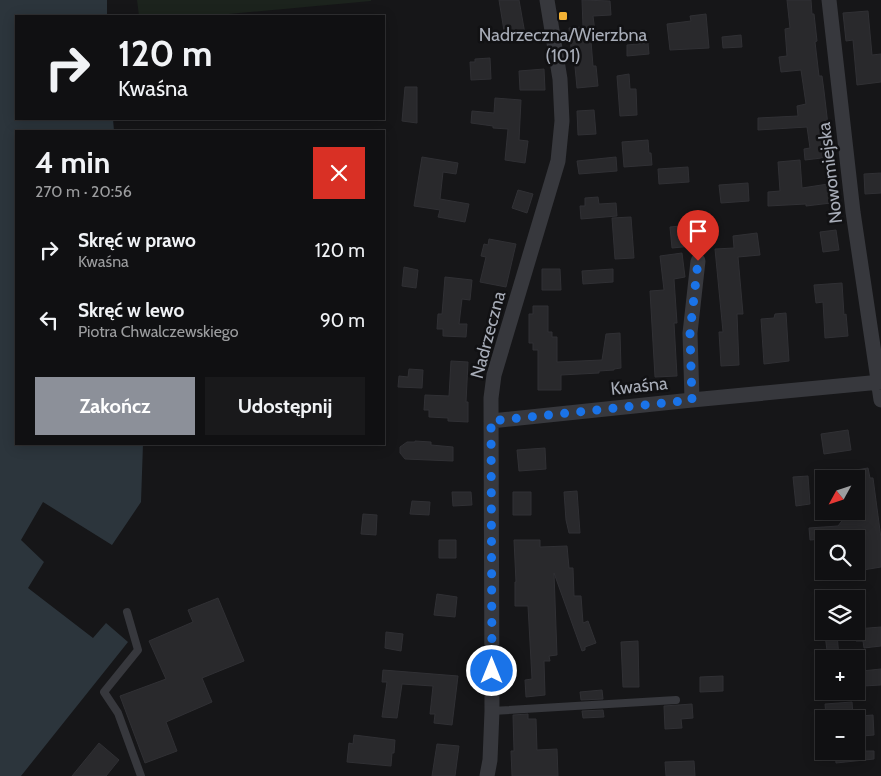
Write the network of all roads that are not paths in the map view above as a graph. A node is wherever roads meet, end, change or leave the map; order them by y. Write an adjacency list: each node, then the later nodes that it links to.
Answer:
1 (547, 0): 7 (street, Nadrzeczna)
2 (828, 0): 4 (street, Nowomiejska)
3 (698, 261): 5 (street)
4 (880, 382): 5 (street, Kwaśna); 6 (street, Nowomiejska)
5 (692, 400): 7 (street, Kwaśna)
6 (881, 400)
7 (491, 421): 10 (street, Nadrzeczna)
8 (127, 612): 11 (lane)
9 (676, 700): 10 (lane)
10 (492, 711): 12 (street, Nadrzeczna)
11 (141, 776)
12 (487, 776)

